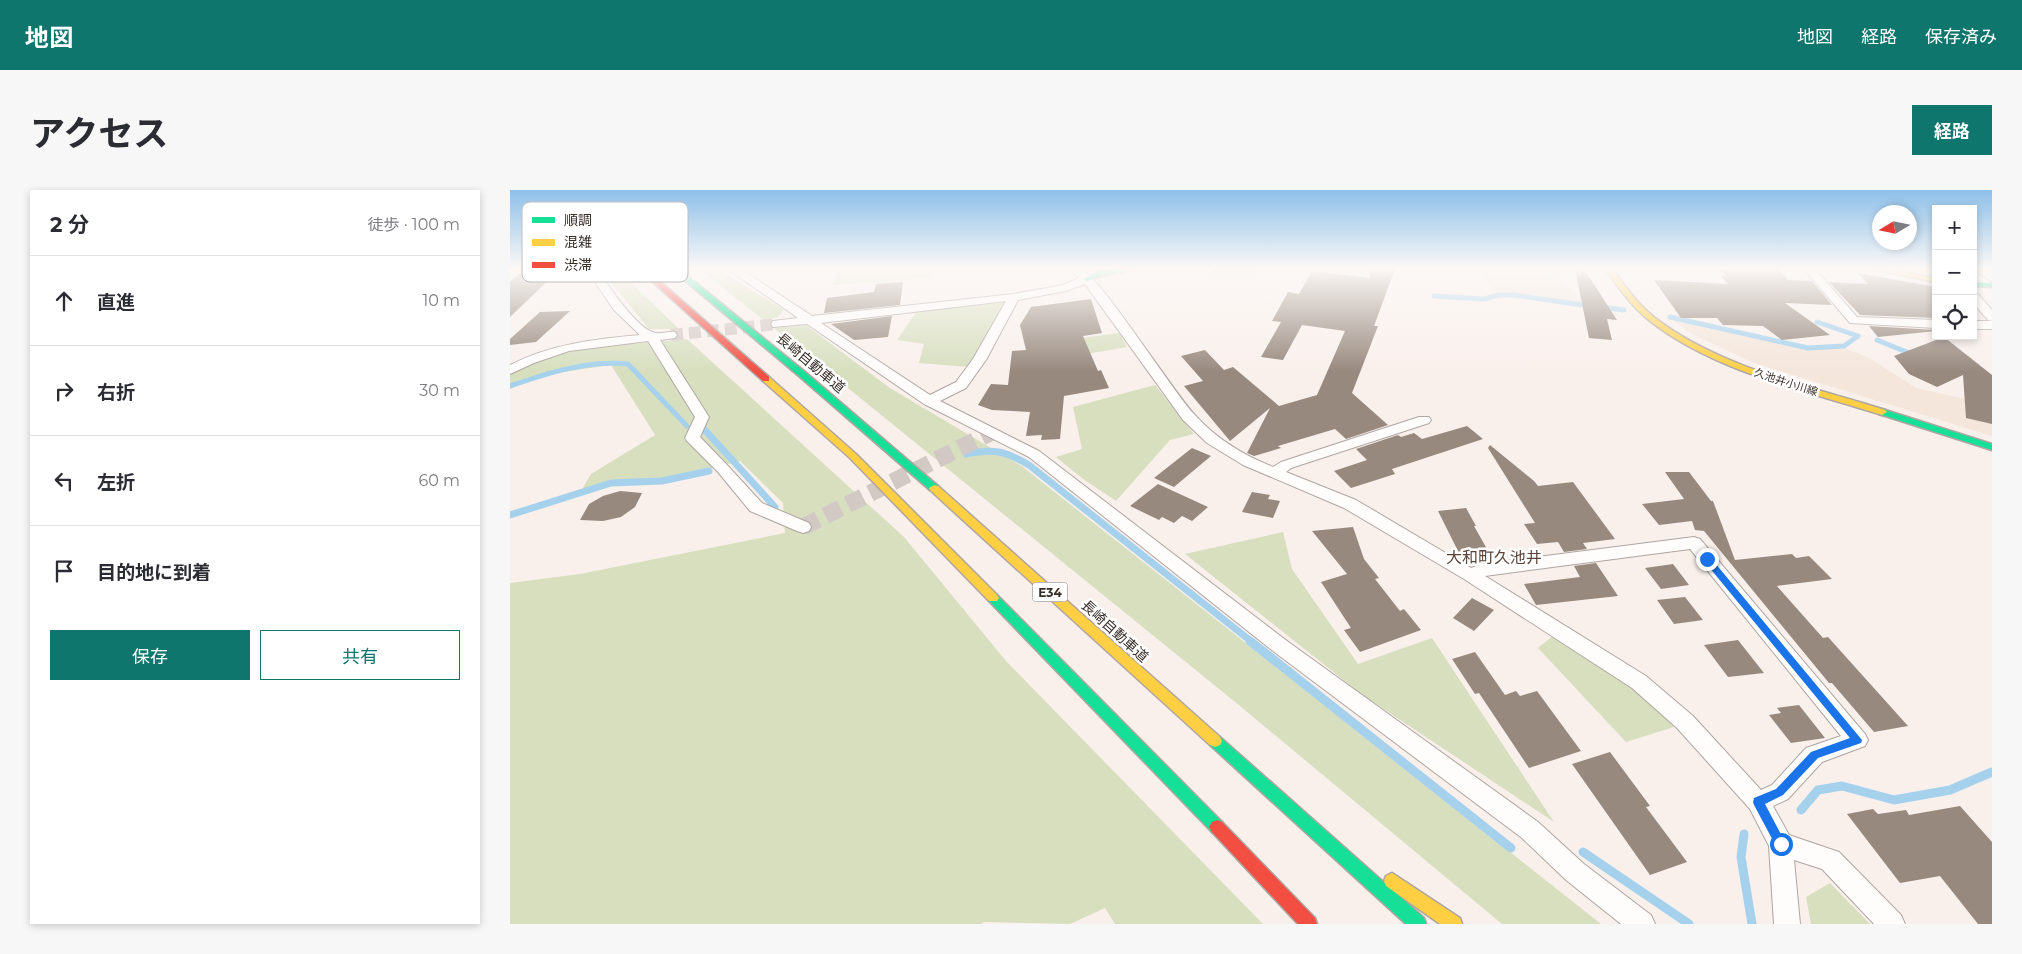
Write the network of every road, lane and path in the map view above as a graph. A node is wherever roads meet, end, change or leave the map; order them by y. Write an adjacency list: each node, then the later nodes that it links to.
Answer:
1 (614, 303): 18 (street)
2 (680, 303): 31 (main road)
3 (716, 303): 27 (main road, 長崎自動車道 / E34)
4 (783, 303): 12 (street)
5 (961, 303): 12 (street)
6 (1011, 303): 20 (street)
7 (1103, 303): 23 (street)
8 (1638, 303): 22 (main road, 久池井小川線)
9 (1839, 303): 14 (street)
10 (1980, 303): 11 (street)
11 (1992, 317)
12 (809, 321): 13 (street); 20 (street)
13 (777, 324)
14 (1932, 324)
15 (1977, 325): 16 (street)
16 (1992, 325)
17 (671, 335): 18 (street)
18 (652, 338): 19 (street); 24 (street)
19 (510, 370)
20 (929, 401): 34 (street)
21 (1424, 420): 23 (street)
22 (1992, 447)
23 (1274, 473): 25 (street)
24 (803, 527)
25 (1470, 575): 26 (street); 26 (street)
26 (1758, 802): 28 (street)
27 (1289, 808): 29 (main road); 32 (main road, 長崎自動車道 / E34)
28 (1781, 844): 35 (street); 36 (street)
29 (1368, 863)
30 (1383, 874): 33 (main road)
31 (1309, 924)
32 (1418, 924)
33 (1454, 924)
34 (1642, 924)
35 (1787, 924)
36 (1892, 924)

